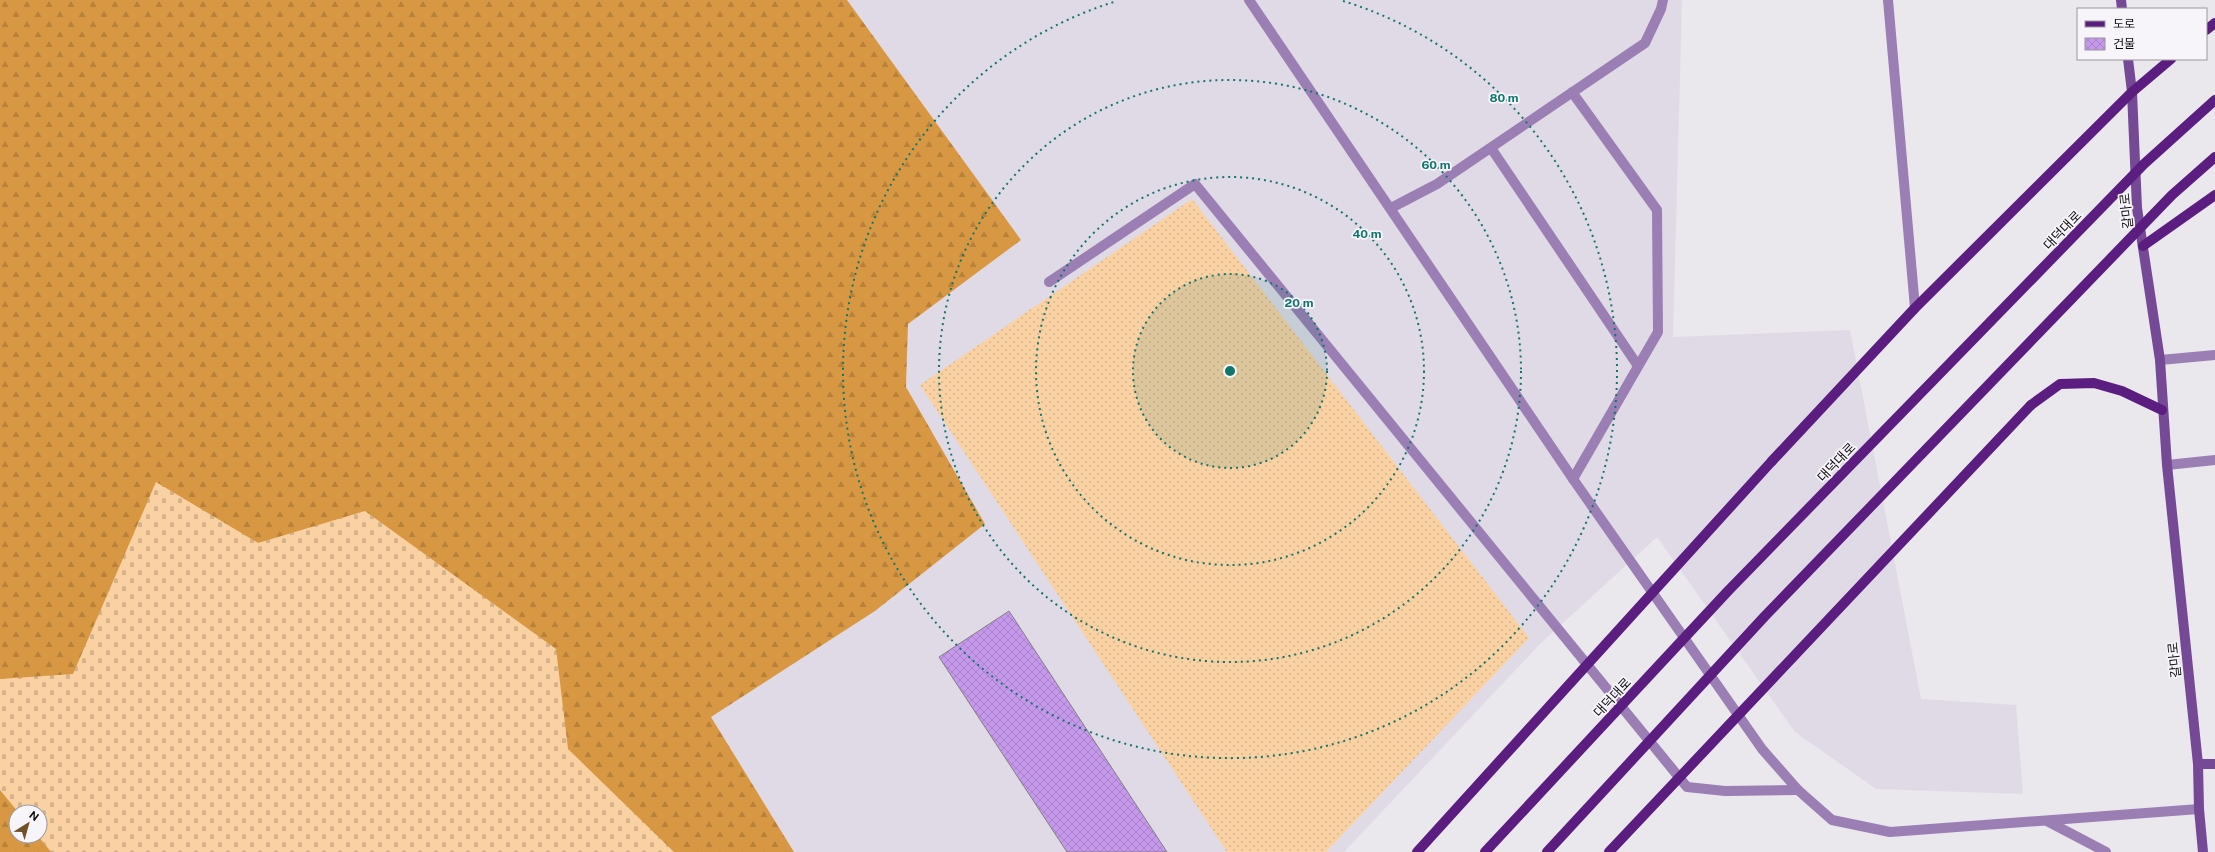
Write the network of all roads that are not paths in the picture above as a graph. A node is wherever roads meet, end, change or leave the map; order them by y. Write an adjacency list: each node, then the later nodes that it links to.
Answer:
1 (1249, 0): 14 (street)
2 (1663, 0): 8 (street)
3 (1888, 0): 17 (street)
4 (2215, 23): 5 (main road)
5 (2207, 29)
6 (2128, 60): 9 (main road, 갈마로)
7 (2170, 60): 9 (main road)
8 (1572, 92): 11 (street); 20 (street)
9 (2132, 92): 15 (main road, 갈마로); 17 (main road)
10 (2215, 100): 31 (main road, 대덕대로, bridge)
11 (1490, 148): 14 (street); 20 (street)
12 (2215, 157): 32 (main road, bridge)
13 (2215, 195): 15 (main road)
14 (1391, 208): 24 (street)
15 (2143, 246): 19 (main road, 갈마로)
16 (1049, 282): 27 (street)
17 (1915, 308): 30 (main road, bridge)
18 (2215, 355): 19 (street)
19 (2160, 360): 21 (main road, 갈마로)
20 (1638, 366): 24 (street)
21 (2162, 410): 23 (main road, 갈마로); 33 (main road, bridge)
22 (2215, 460): 23 (street)
23 (2167, 465): 25 (main road, 갈마로)
24 (1573, 479): 27 (street)
25 (2198, 764): 26 (main road); 28 (main road, 갈마로)
26 (2215, 764)
27 (1798, 790): 29 (street)
28 (2198, 809): 29 (street); 35 (main road, 갈마로)
29 (2047, 821): 34 (street)
30 (1417, 852)
31 (1485, 852)
32 (1547, 852)
33 (1609, 852)
34 (2106, 852)
35 (2203, 852)

